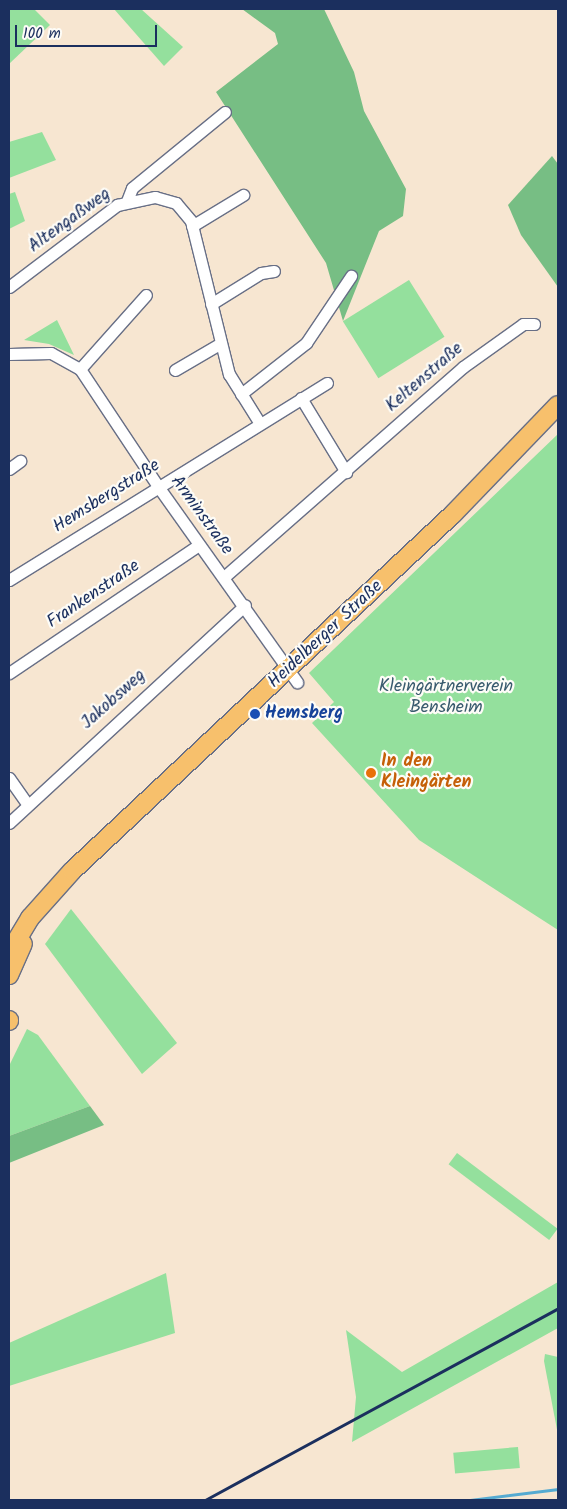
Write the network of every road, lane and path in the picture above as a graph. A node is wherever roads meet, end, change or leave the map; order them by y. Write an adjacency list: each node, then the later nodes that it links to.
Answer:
1 (225, 112): 3 (street, Altengaßweg)
2 (244, 195): 4 (street)
3 (127, 201): 4 (street, Altengaßweg); 7 (street, Altengaßweg)
4 (192, 226): 9 (street, Altengaßweg)
5 (274, 270): 9 (street)
6 (351, 276): 16 (street)
7 (9, 287)
8 (146, 295): 13 (street)
9 (210, 304): 11 (street, Altengaßweg)
10 (534, 324): 22 (street, Keltenstraße)
11 (221, 343): 14 (street); 16 (street, Altengaßweg)
12 (9, 354): 13 (street, Arminstraße)
13 (80, 369): 23 (street, Arminstraße)
14 (176, 370)
15 (327, 383): 17 (street, Hemsbergstraße)
16 (241, 394): 19 (street, Altengaßweg)
17 (301, 398): 19 (street, Hemsbergstraße); 22 (street)
18 (558, 406): 29 (main road, Heidelberger Straße)
19 (258, 422): 23 (street, Hemsbergstraße)
20 (20, 461): 21 (street)
21 (9, 469)
22 (346, 472): 25 (street, Keltenstraße)
23 (157, 486): 24 (street, Arminstraße); 26 (street, Hemsbergstraße)
24 (199, 545): 25 (street, Arminstraße); 28 (street, Frankenstraße)
25 (224, 577): 27 (street, Arminstraße)
26 (9, 580)
27 (245, 605): 29 (street, Arminstraße); 31 (street, Jakobsweg)
28 (9, 673)
29 (293, 676): 33 (main road, Heidelberger Straße)
30 (9, 778): 31 (street)
31 (27, 804): 32 (street, Jakobsweg)
32 (9, 822)
33 (46, 901): 34 (main road, Heidelberger Straße); 35 (main road, Heidelberger Straße)
34 (9, 953)
35 (9, 975)

